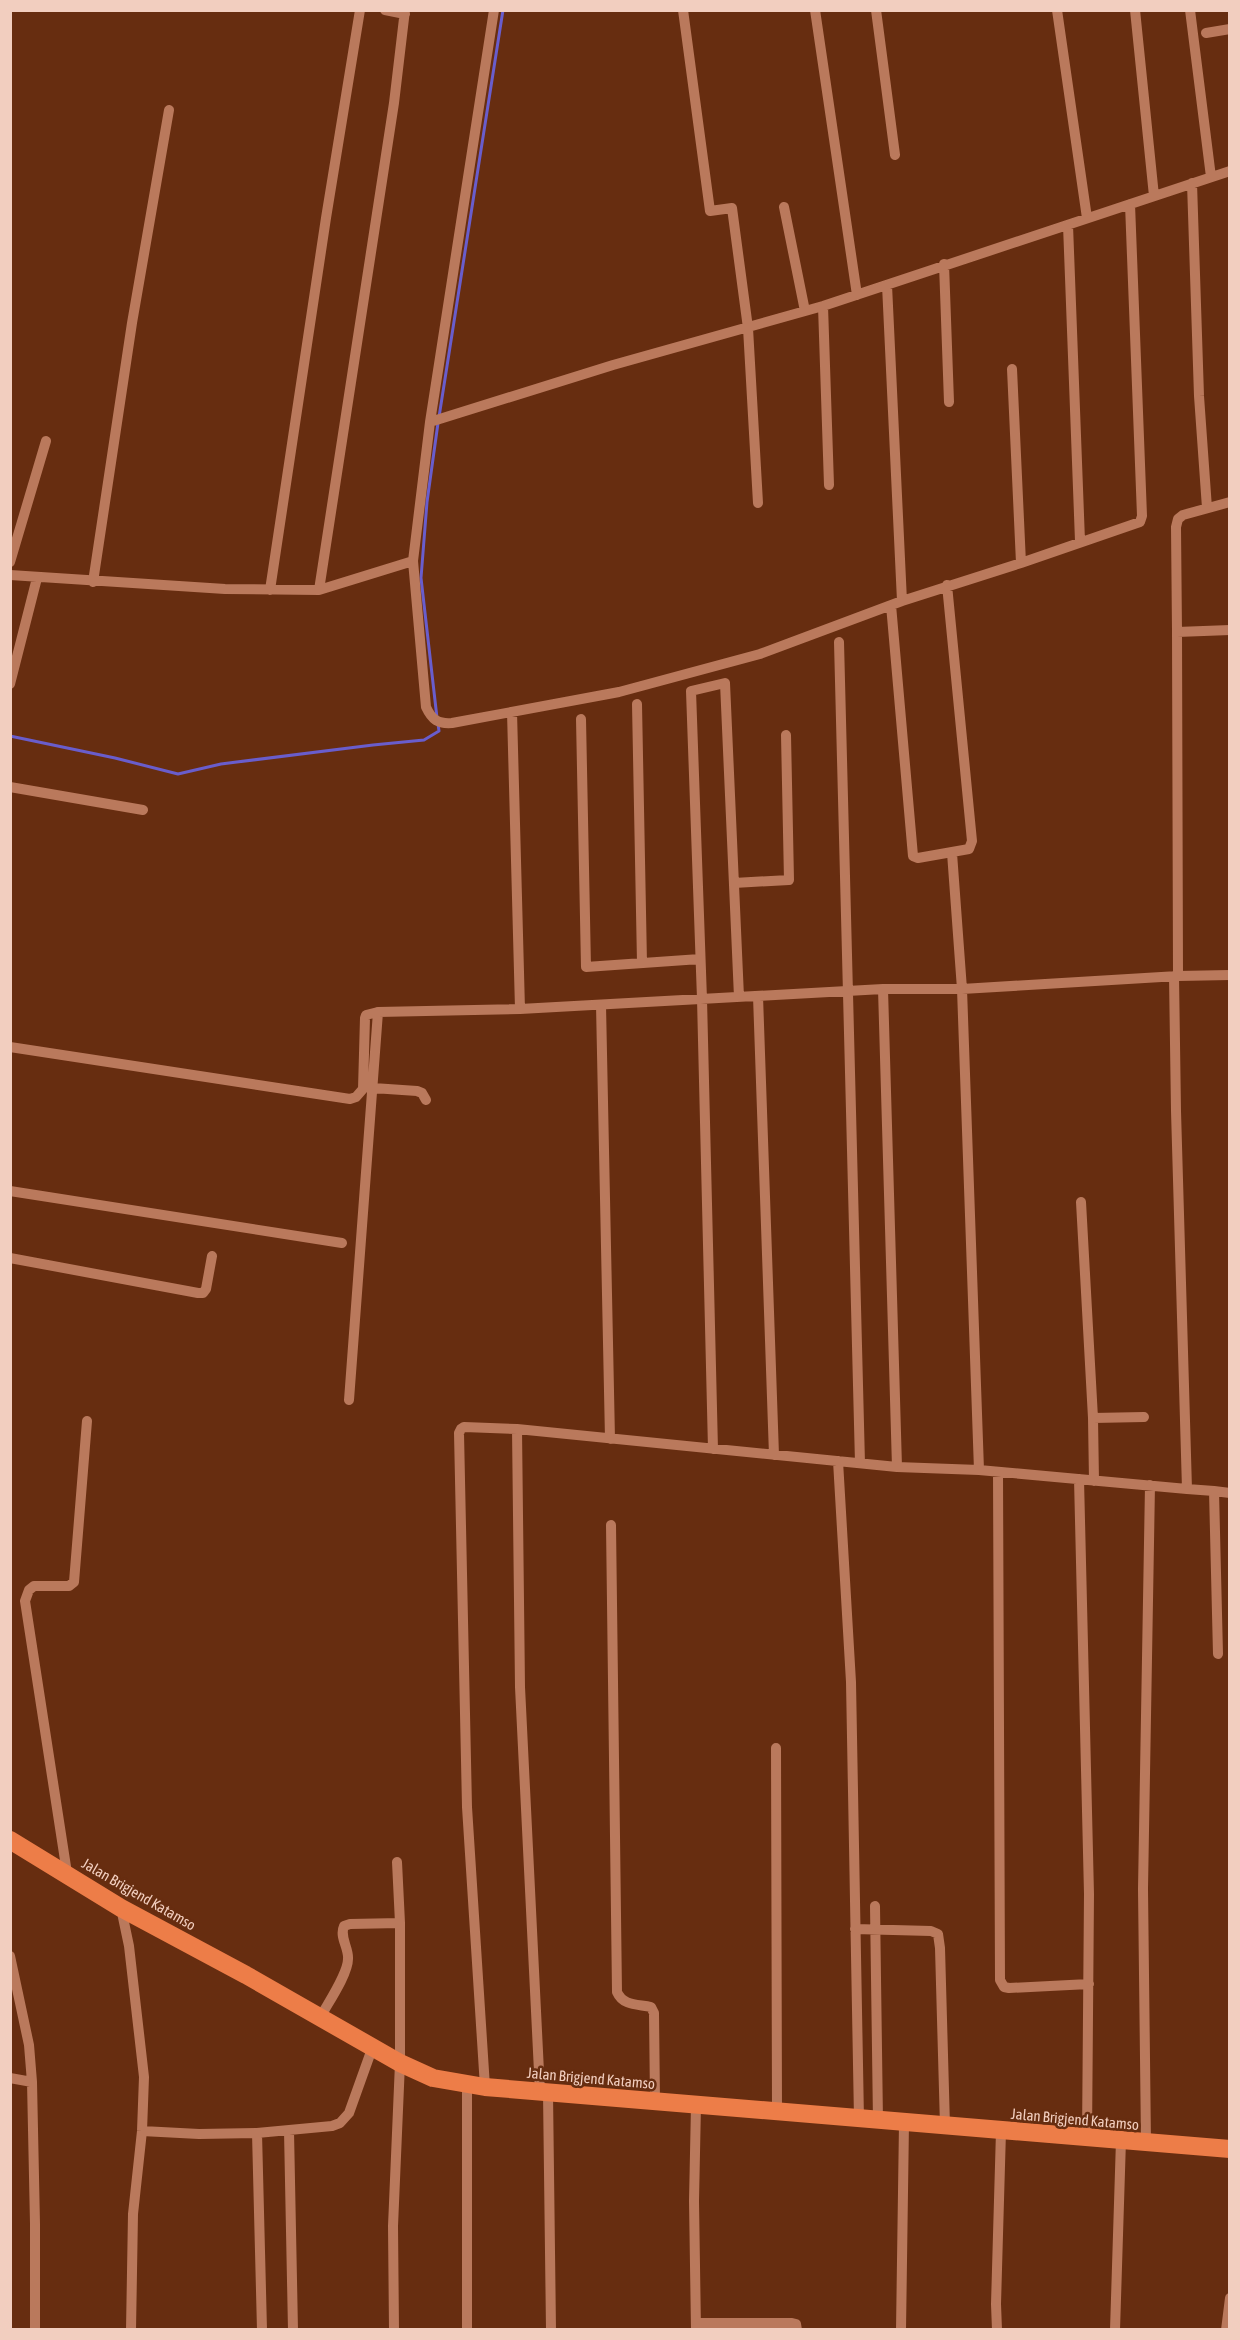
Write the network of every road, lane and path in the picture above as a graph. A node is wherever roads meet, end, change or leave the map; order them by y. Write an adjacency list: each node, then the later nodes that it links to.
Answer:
1 (360, 10): 45 (street)
2 (385, 10): 10 (street)
3 (494, 10): 31 (street)
4 (683, 10): 28 (street)
5 (815, 10): 25 (street)
6 (876, 10): 14 (street)
7 (1057, 10): 21 (street)
8 (1135, 10): 18 (street)
9 (1190, 10): 16 (street)
10 (405, 12): 46 (street)
11 (1230, 29): 12 (street)
12 (1206, 33)
13 (169, 110): 43 (street)
14 (895, 155)
15 (1230, 171): 16 (street)
16 (1211, 177): 17 (street)
17 (1191, 183): 18 (street); 36 (street)
18 (1154, 196): 19 (street)
19 (1130, 204): 21 (street); 37 (street)
20 (784, 207): 27 (street)
21 (1087, 218): 22 (street)
22 (1068, 225): 23 (street); 37 (street)
23 (944, 264): 24 (street); 30 (street)
24 (887, 285): 25 (street); 47 (street)
25 (857, 295): 26 (street)
26 (823, 306): 27 (street); 33 (street)
27 (805, 311): 28 (street)
28 (748, 328): 31 (street); 35 (street)
29 (1012, 369): 40 (street)
30 (949, 402)
31 (430, 422): 38 (street)
32 (46, 441): 39 (street)
33 (829, 485)
34 (1230, 502): 36 (street)
35 (758, 503)
36 (1207, 508): 50 (street)
37 (1080, 541): 40 (street)
38 (413, 561): 46 (street); 54 (street)
39 (10, 562)
40 (1021, 563): 44 (street)
41 (10, 575): 42 (street)
42 (37, 578): 43 (street); 52 (street)
43 (93, 582): 45 (street)
44 (947, 585): 47 (street); 59 (street)
45 (270, 590): 46 (street)
46 (319, 590)
47 (902, 601): 48 (street)
48 (891, 605): 54 (street); 59 (street)
49 (1230, 630): 50 (street)
50 (1177, 632): 64 (street)
51 (839, 642): 67 (street)
52 (10, 684)
53 (637, 705): 62 (street)
54 (512, 712): 72 (street)
55 (581, 719): 62 (street)
56 (786, 735): 60 (street)
57 (10, 787): 58 (street)
58 (143, 810)
59 (952, 853): 66 (street)
60 (734, 883): 61 (street); 69 (street)
61 (700, 958): 62 (street); 70 (street)
62 (642, 963)
63 (1230, 975): 64 (street)
64 (1176, 976): 66 (street); 98 (street)
65 (884, 989): 66 (street); 67 (street); 92 (street)
66 (962, 989): 93 (street)
67 (848, 991): 68 (street); 91 (street)
68 (758, 996): 69 (street); 89 (street)
69 (739, 997): 70 (street)
70 (702, 999): 71 (street); 88 (street)
71 (601, 1005): 72 (street); 87 (street)
72 (520, 1009): 73 (street)
73 (378, 1012): 74 (street); 75 (street)
74 (10, 1047)
75 (373, 1089): 76 (street); 82 (street)
76 (426, 1100)
77 (10, 1191): 79 (street)
78 (1081, 1202): 84 (street)
79 (342, 1243)
80 (212, 1256): 81 (street)
81 (10, 1258)
82 (349, 1400)
83 (1144, 1417): 84 (street)
84 (1093, 1418): 96 (street)
85 (87, 1421): 106 (street)
86 (518, 1429): 87 (street); 119 (street); 120 (street)
87 (610, 1439): 88 (street)
88 (713, 1449): 89 (street)
89 (774, 1455): 90 (street)
90 (838, 1461): 91 (street); 110 (street)
91 (860, 1463): 92 (street)
92 (897, 1467): 93 (street)
93 (979, 1470): 94 (street)
94 (998, 1472): 95 (street); 113 (street)
95 (1079, 1479): 96 (street); 113 (street)
96 (1094, 1481): 97 (street)
97 (1150, 1485): 98 (street); 134 (street)
98 (1187, 1489): 99 (street)
99 (1214, 1491): 100 (street); 102 (street)
100 (1230, 1493)
101 (611, 1525): 121 (street)
102 (1218, 1654)
103 (776, 1748): 123 (street)
104 (10, 1840): 106 (highway, Jalan Brigjend Katamso)
105 (397, 1862): 109 (street)
106 (67, 1873): 108 (highway, Jalan Brigjend Katamso)
107 (875, 1906): 111 (street)
108 (121, 1908): 114 (highway, Jalan Brigjend Katamso); 128 (street)
109 (400, 1923): 114 (street); 116 (street)
110 (855, 1929): 111 (street); 124 (street)
111 (875, 1930): 125 (street); 127 (street)
112 (10, 1956): 118 (street)
113 (1089, 1984): 132 (street)
114 (321, 2016): 115 (highway, Jalan Brigjend Katamso)
115 (373, 2046): 116 (highway, Jalan Brigjend Katamso); 129 (street)
116 (400, 2063): 119 (highway, Jalan Brigjend Katamso); 142 (street)
117 (10, 2078): 118 (street)
118 (32, 2082): 138 (street)
119 (476, 2086): 120 (highway, Jalan Brigjend Katamso); 143 (street)
120 (544, 2092): 121 (highway, Jalan Brigjend Katamso); 144 (street)
121 (655, 2101): 122 (highway, Jalan Brigjend Katamso)
122 (696, 2105): 123 (highway, Jalan Brigjend Katamso); 137 (street)
123 (777, 2112): 124 (highway, Jalan Brigjend Katamso)
124 (859, 2119): 125 (highway, Jalan Brigjend Katamso)
125 (878, 2121): 126 (highway, Jalan Brigjend Katamso)
126 (904, 2123): 127 (highway, Jalan Brigjend Katamso); 146 (street)
127 (945, 2126): 130 (highway, Jalan Brigjend Katamso)
128 (142, 2131): 131 (street); 139 (street)
129 (289, 2131): 131 (street); 141 (street)
130 (1001, 2131): 132 (highway, Jalan Brigjend Katamso); 147 (street)
131 (257, 2133): 140 (street)
132 (1087, 2138): 133 (highway, Jalan Brigjend Katamso)
133 (1121, 2140): 134 (highway, Jalan Brigjend Katamso); 148 (street)
134 (1146, 2143): 135 (highway, Jalan Brigjend Katamso)
135 (1230, 2149)
136 (1230, 2298): 149 (street)
137 (696, 2326): 145 (street)
138 (35, 2330)
139 (130, 2330)
140 (262, 2330)
141 (293, 2330)
142 (394, 2330)
143 (467, 2330)
144 (551, 2330)
145 (797, 2330)
146 (901, 2330)
147 (997, 2330)
148 (1115, 2330)
149 (1226, 2330)

